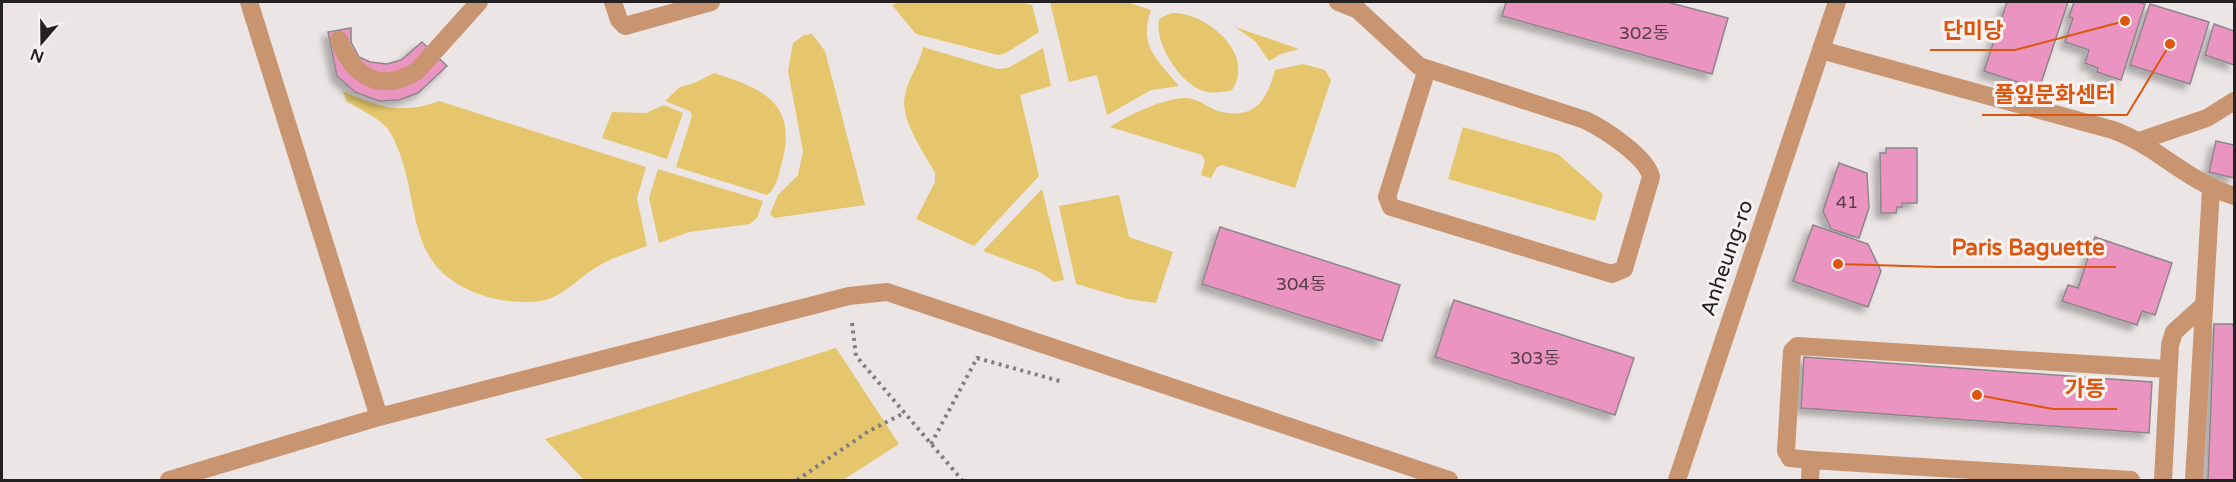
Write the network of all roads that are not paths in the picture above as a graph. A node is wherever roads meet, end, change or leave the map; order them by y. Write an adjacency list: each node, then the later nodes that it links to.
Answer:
1 (249, 2): 16 (street)
2 (479, 2): 7 (street)
3 (613, 2): 4 (street)
4 (711, 2)
5 (1837, 2): 8 (street, Anheung-ro)
6 (1349, 4): 9 (street)
7 (339, 39)
8 (1821, 50): 11 (street); 20 (street, Anheung-ro)
9 (1427, 69): 9 (street)
10 (2235, 101): 11 (street)
11 (2139, 141): 12 (street)
12 (2211, 189): 13 (street); 14 (street)
13 (2235, 196)
14 (2204, 305): 15 (street); 24 (street)
15 (2168, 369): 17 (street); 23 (street)
16 (379, 417): 18 (street); 19 (street)
17 (1811, 460): 21 (street); 22 (street)
18 (169, 480)
19 (1449, 480)
20 (1677, 480)
21 (1810, 480)
22 (2131, 480)
23 (2163, 480)
24 (2194, 480)

